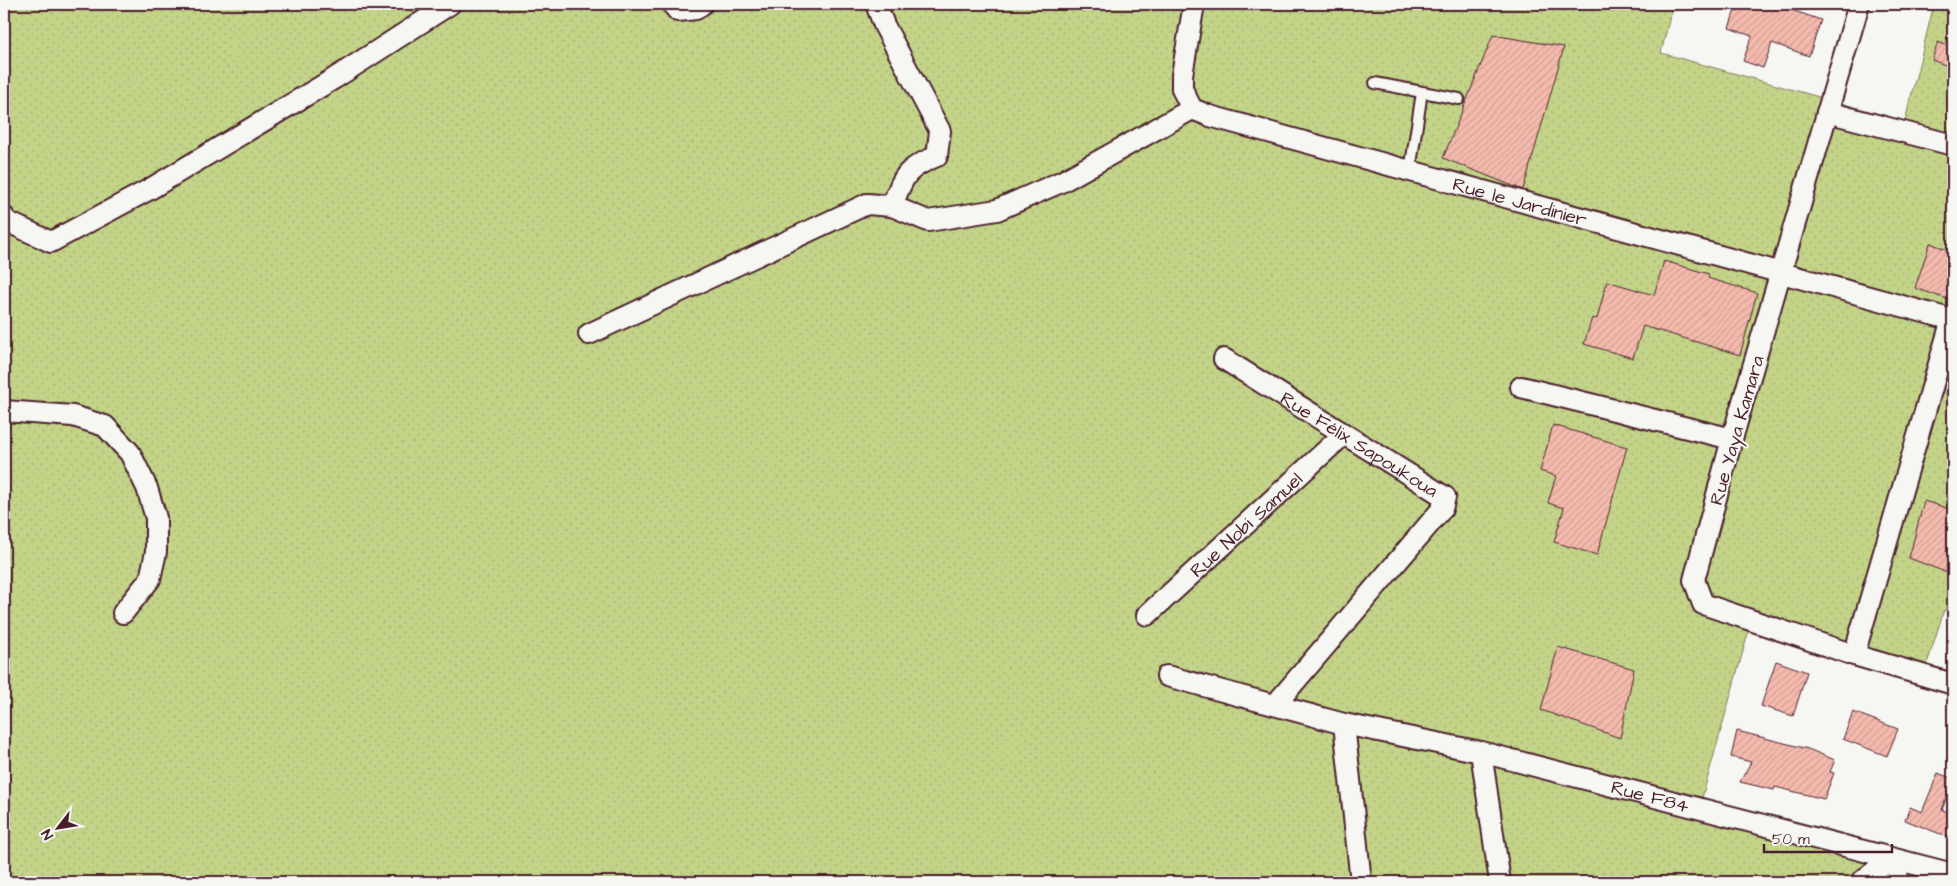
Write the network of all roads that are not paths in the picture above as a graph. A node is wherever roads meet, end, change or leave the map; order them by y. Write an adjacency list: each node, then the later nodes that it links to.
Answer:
1 (450, 4): 15 (street)
2 (672, 4): 3 (street)
3 (702, 4)
4 (876, 4): 14 (street)
5 (1194, 4): 10 (street)
6 (1859, 4): 11 (street, Rue Yaya Kamara)
7 (1375, 83): 8 (lane)
8 (1422, 92): 9 (lane); 13 (lane)
9 (1460, 99)
10 (1192, 109): 13 (street, Rue le Jardinier); 14 (street)
11 (1827, 112): 12 (street); 16 (street, Rue Yaya Kamara)
12 (1953, 145)
13 (1410, 171): 16 (street, Rue le Jardinier)
14 (892, 206): 18 (street)
15 (4, 218)
16 (1782, 272): 17 (street, Rue le Jardinier); 23 (street, Rue Yaya Kamara)
17 (1952, 320): 26 (street)
18 (589, 334)
19 (1224, 358): 22 (street, Rue Félix Sapoukoua)
20 (1521, 387): 23 (street)
21 (4, 411): 24 (street)
22 (1344, 434): 25 (street, Rue Nobi Samuel); 29 (street, Rue Félix Sapoukoua)
23 (1732, 439): 26 (street, Rue Yaya Kamara)
24 (123, 612)
25 (1147, 615)
26 (1854, 655): 28 (street, Rue Yaya Kamara)
27 (1167, 676): 29 (street, Rue F84)
28 (1953, 684)
29 (1275, 705): 30 (street, Rue F84)
30 (1344, 724): 31 (street, Rue F84); 34 (street)
31 (1481, 752): 32 (street, Rue F84); 35 (street)
32 (1894, 860): 33 (street, Rue F84); 36 (street); 37 (street)
33 (1953, 874)
34 (1361, 882)
35 (1500, 882)
36 (1861, 882)
37 (1897, 882)

